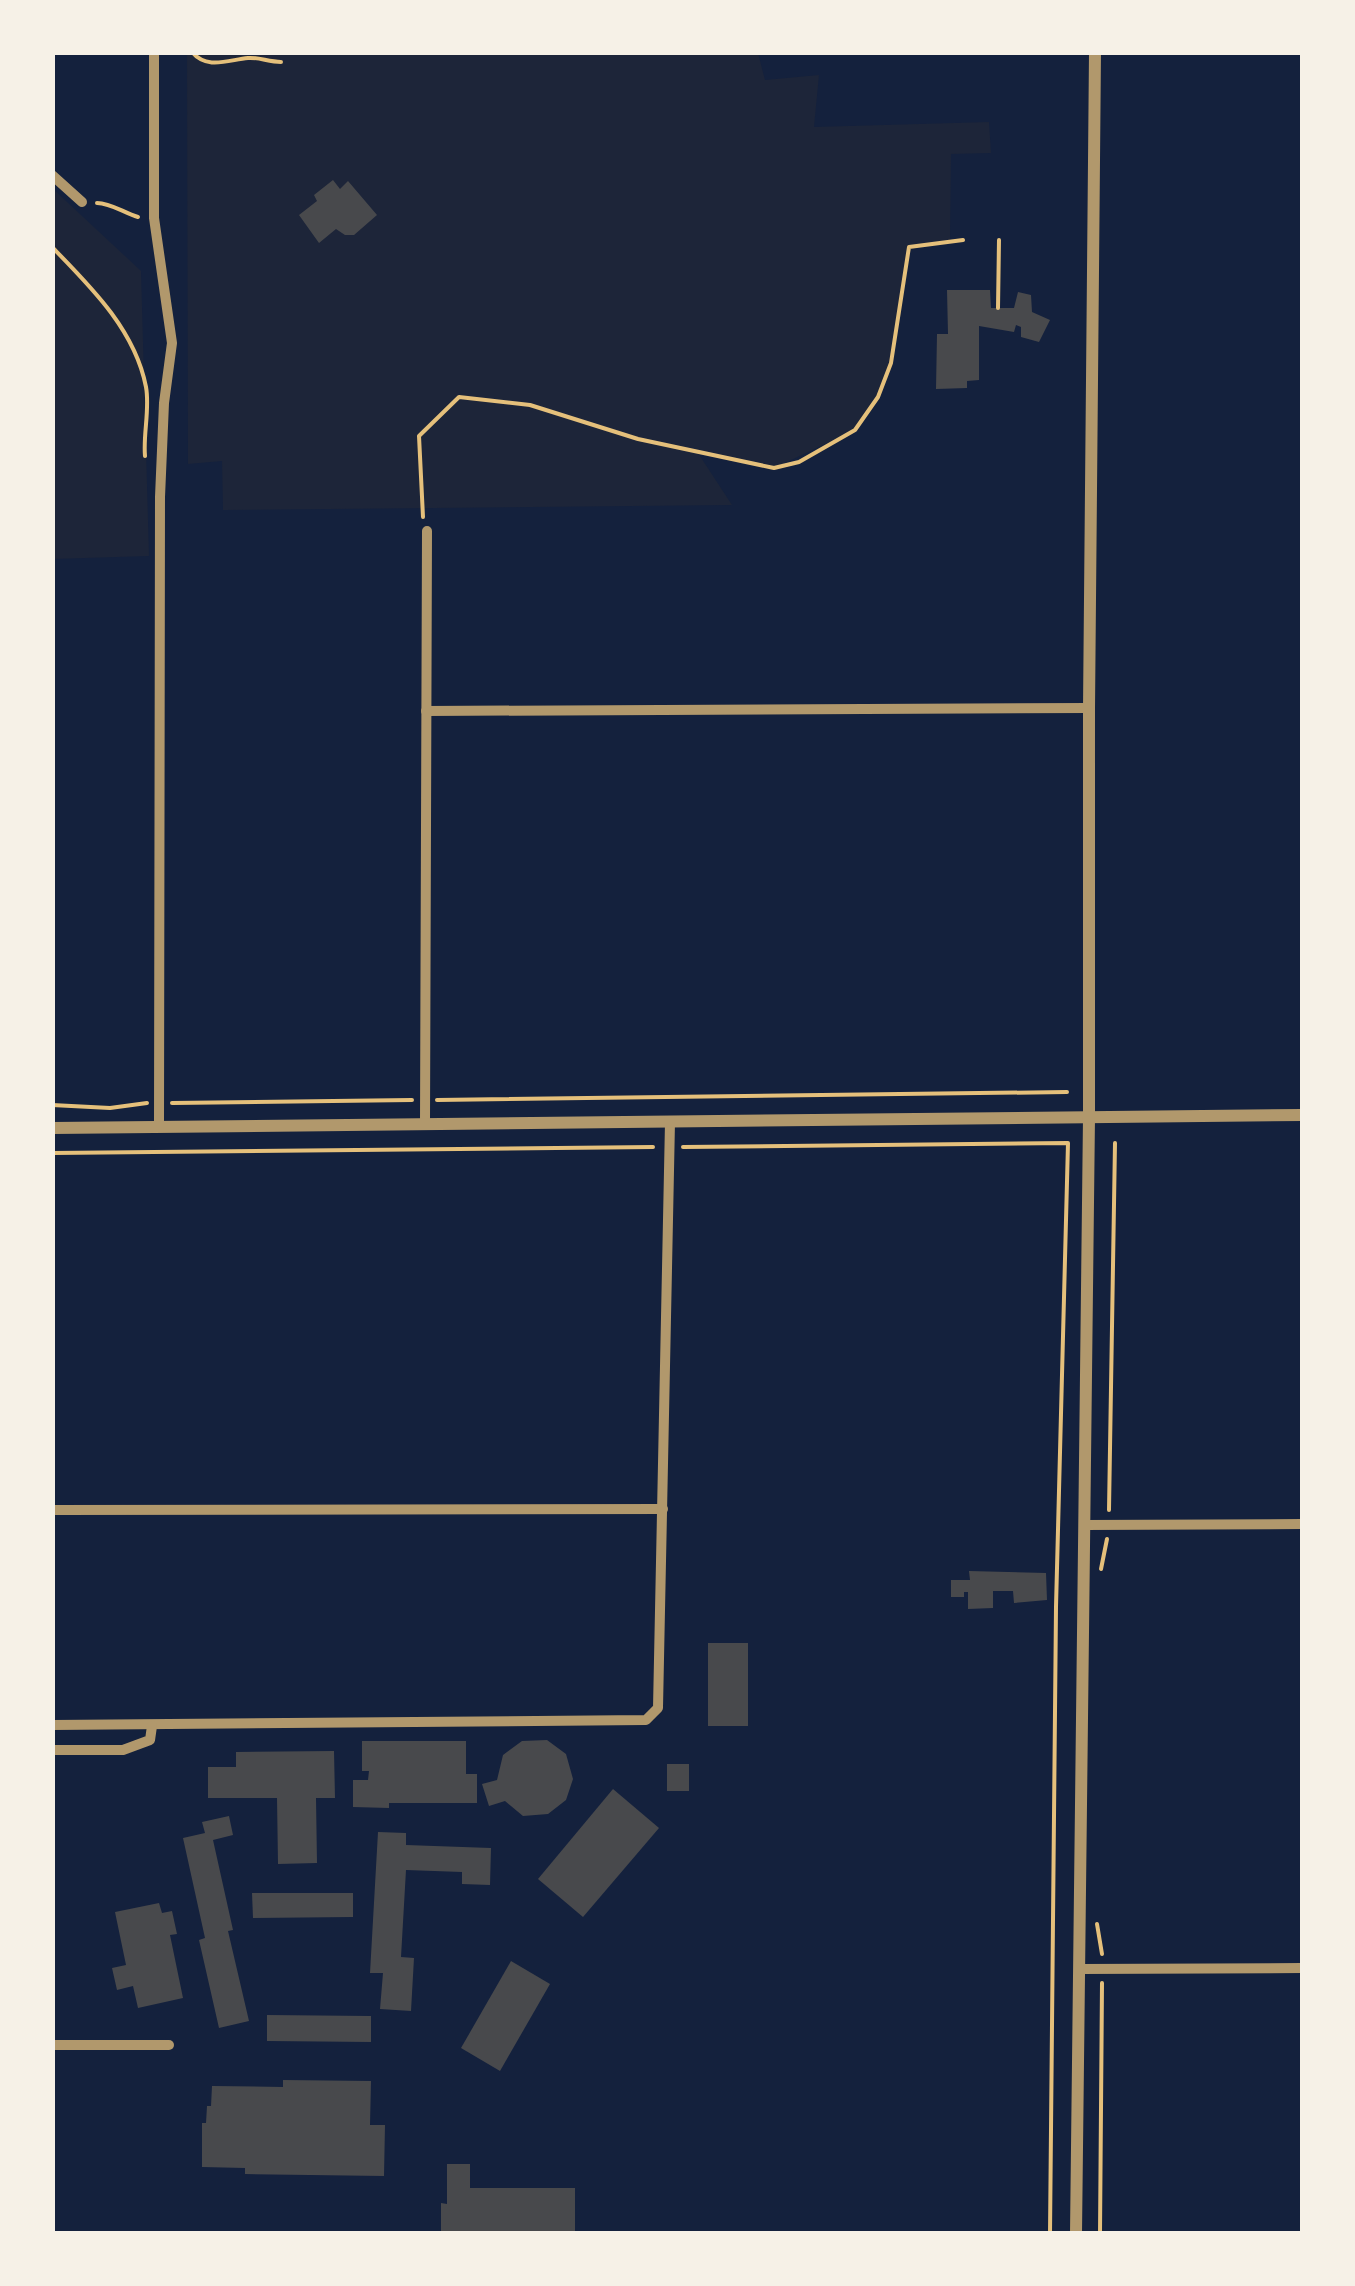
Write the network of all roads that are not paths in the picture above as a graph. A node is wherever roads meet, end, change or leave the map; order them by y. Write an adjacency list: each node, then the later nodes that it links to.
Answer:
1 (154, 52): 12 (street)
2 (1095, 52): 6 (street)
3 (52, 175): 4 (street)
4 (82, 202)
5 (427, 531): 7 (street)
6 (1089, 708): 7 (street); 9 (street)
7 (426, 711): 10 (street)
8 (1302, 1115): 9 (street)
9 (1090, 1117): 11 (street); 17 (street)
10 (425, 1122): 11 (street); 12 (street)
11 (670, 1122): 14 (street)
12 (158, 1127): 13 (street)
13 (52, 1128)
14 (664, 1508): 15 (street); 19 (street)
15 (52, 1510)
16 (1302, 1524): 17 (street)
17 (1084, 1526): 22 (street)
18 (52, 1725): 19 (street)
19 (152, 1726): 20 (street)
20 (52, 1750)
21 (1302, 1968): 22 (street)
22 (1080, 1969): 25 (street)
23 (52, 2045): 24 (street)
24 (169, 2046)
25 (1076, 2234)

